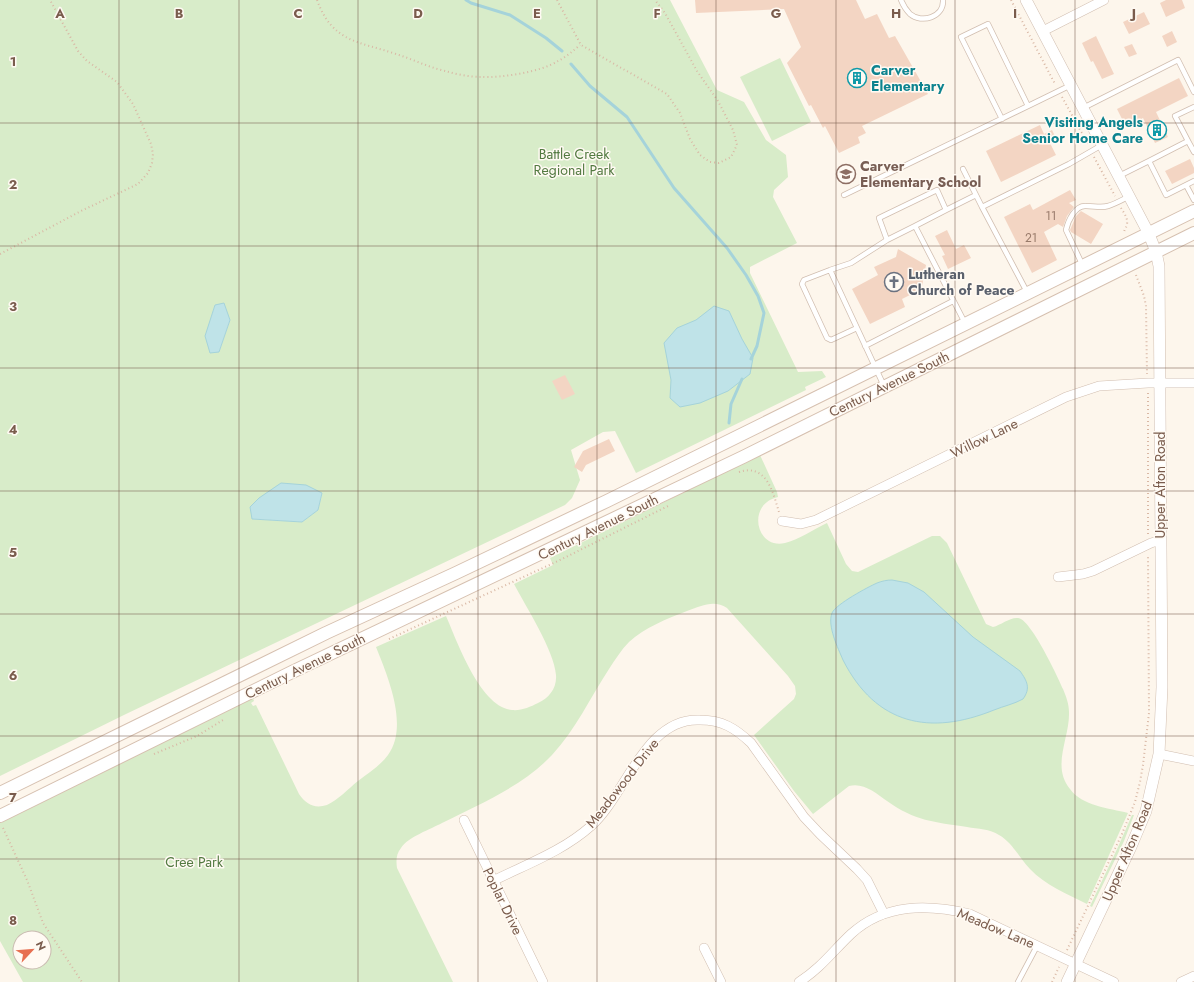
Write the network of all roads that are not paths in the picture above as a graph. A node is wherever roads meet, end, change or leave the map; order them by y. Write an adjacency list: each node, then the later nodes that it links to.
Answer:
1 (901, 0): 2 (lane)
2 (943, 0)
3 (1026, 0): 5 (street, Upper Afton Road)
4 (1104, 0): 5 (street)
5 (1043, 31): 6 (street, Upper Afton Road)
6 (1071, 85): 8 (lane); 10 (street, Upper Afton Road)
7 (1194, 92): 10 (lane)
8 (1028, 106): 11 (lane); 11 (lane)
9 (1194, 107): 12 (lane)
10 (1083, 108): 13 (street, Upper Afton Road)
11 (1002, 119): 20 (lane)
12 (1188, 141): 14 (lane); 15 (lane)
13 (1102, 145): 17 (street, Upper Afton Road); 24 (lane)
14 (1194, 152)
15 (1149, 161): 17 (lane); 19 (lane)
16 (963, 169): 21 (lane)
17 (1119, 176): 22 (street, Upper Afton Road)
18 (1194, 181): 19 (lane)
19 (1186, 185): 23 (lane)
20 (844, 195)
21 (976, 195): 24 (lane); 25 (lane)
22 (1129, 196): 29 (street, Upper Afton Road); 32 (lane)
23 (1194, 200)
24 (982, 207): 34 (lane)
25 (946, 210): 27 (lane); 30 (lane)
26 (1194, 211): 29 (main road, Century Avenue South)
27 (915, 226): 30 (lane); 35 (lane)
28 (1194, 233): 31 (main road, Century Avenue South)
29 (1149, 234): 31 (street, Upper Afton Road); 32 (main road, Century Avenue South)
30 (887, 240): 33 (lane)
31 (1156, 252): 40 (street, Upper Afton Road); 42 (main road, Century Avenue South)
32 (1083, 266): 34 (main road, Century Avenue South)
33 (830, 270): 37 (lane); 37 (lane)
34 (1028, 293): 36 (main road, Century Avenue South)
35 (953, 301): 36 (lane); 38 (lane)
36 (965, 324): 39 (main road, Century Avenue South)
37 (857, 328): 38 (lane)
38 (865, 346): 39 (lane)
39 (875, 369): 42 (lane); 48 (main road, Century Avenue South)
40 (1160, 383): 41 (street, Willow Lane); 43 (street, Willow Lane); 44 (street, Upper Afton Road)
41 (1194, 383)
42 (884, 386): 49 (main road, Century Avenue South)
43 (782, 521)
44 (1161, 540): 45 (street); 46 (street, Upper Afton Road)
45 (1058, 577)
46 (1159, 754): 47 (street); 55 (street, Upper Afton Road)
47 (1194, 761)
48 (0, 793)
49 (0, 816)
50 (464, 820): 51 (street, Poplar Drive)
51 (493, 881): 52 (street, Meadowood Drive); 57 (street, Poplar Drive)
52 (884, 914): 53 (street, Meadow Lane); 59 (street, Meadow Lane)
53 (1036, 946): 55 (street, Meadow Lane); 60 (lane)
54 (704, 948): 58 (street)
55 (1075, 964): 61 (street, Upper Afton Road); 62 (street, Meadow Lane)
56 (1194, 976): 63 (street)
57 (543, 982)
58 (721, 982)
59 (800, 982)
60 (1018, 982)
61 (1067, 982)
62 (1114, 982)
63 (1181, 982)

